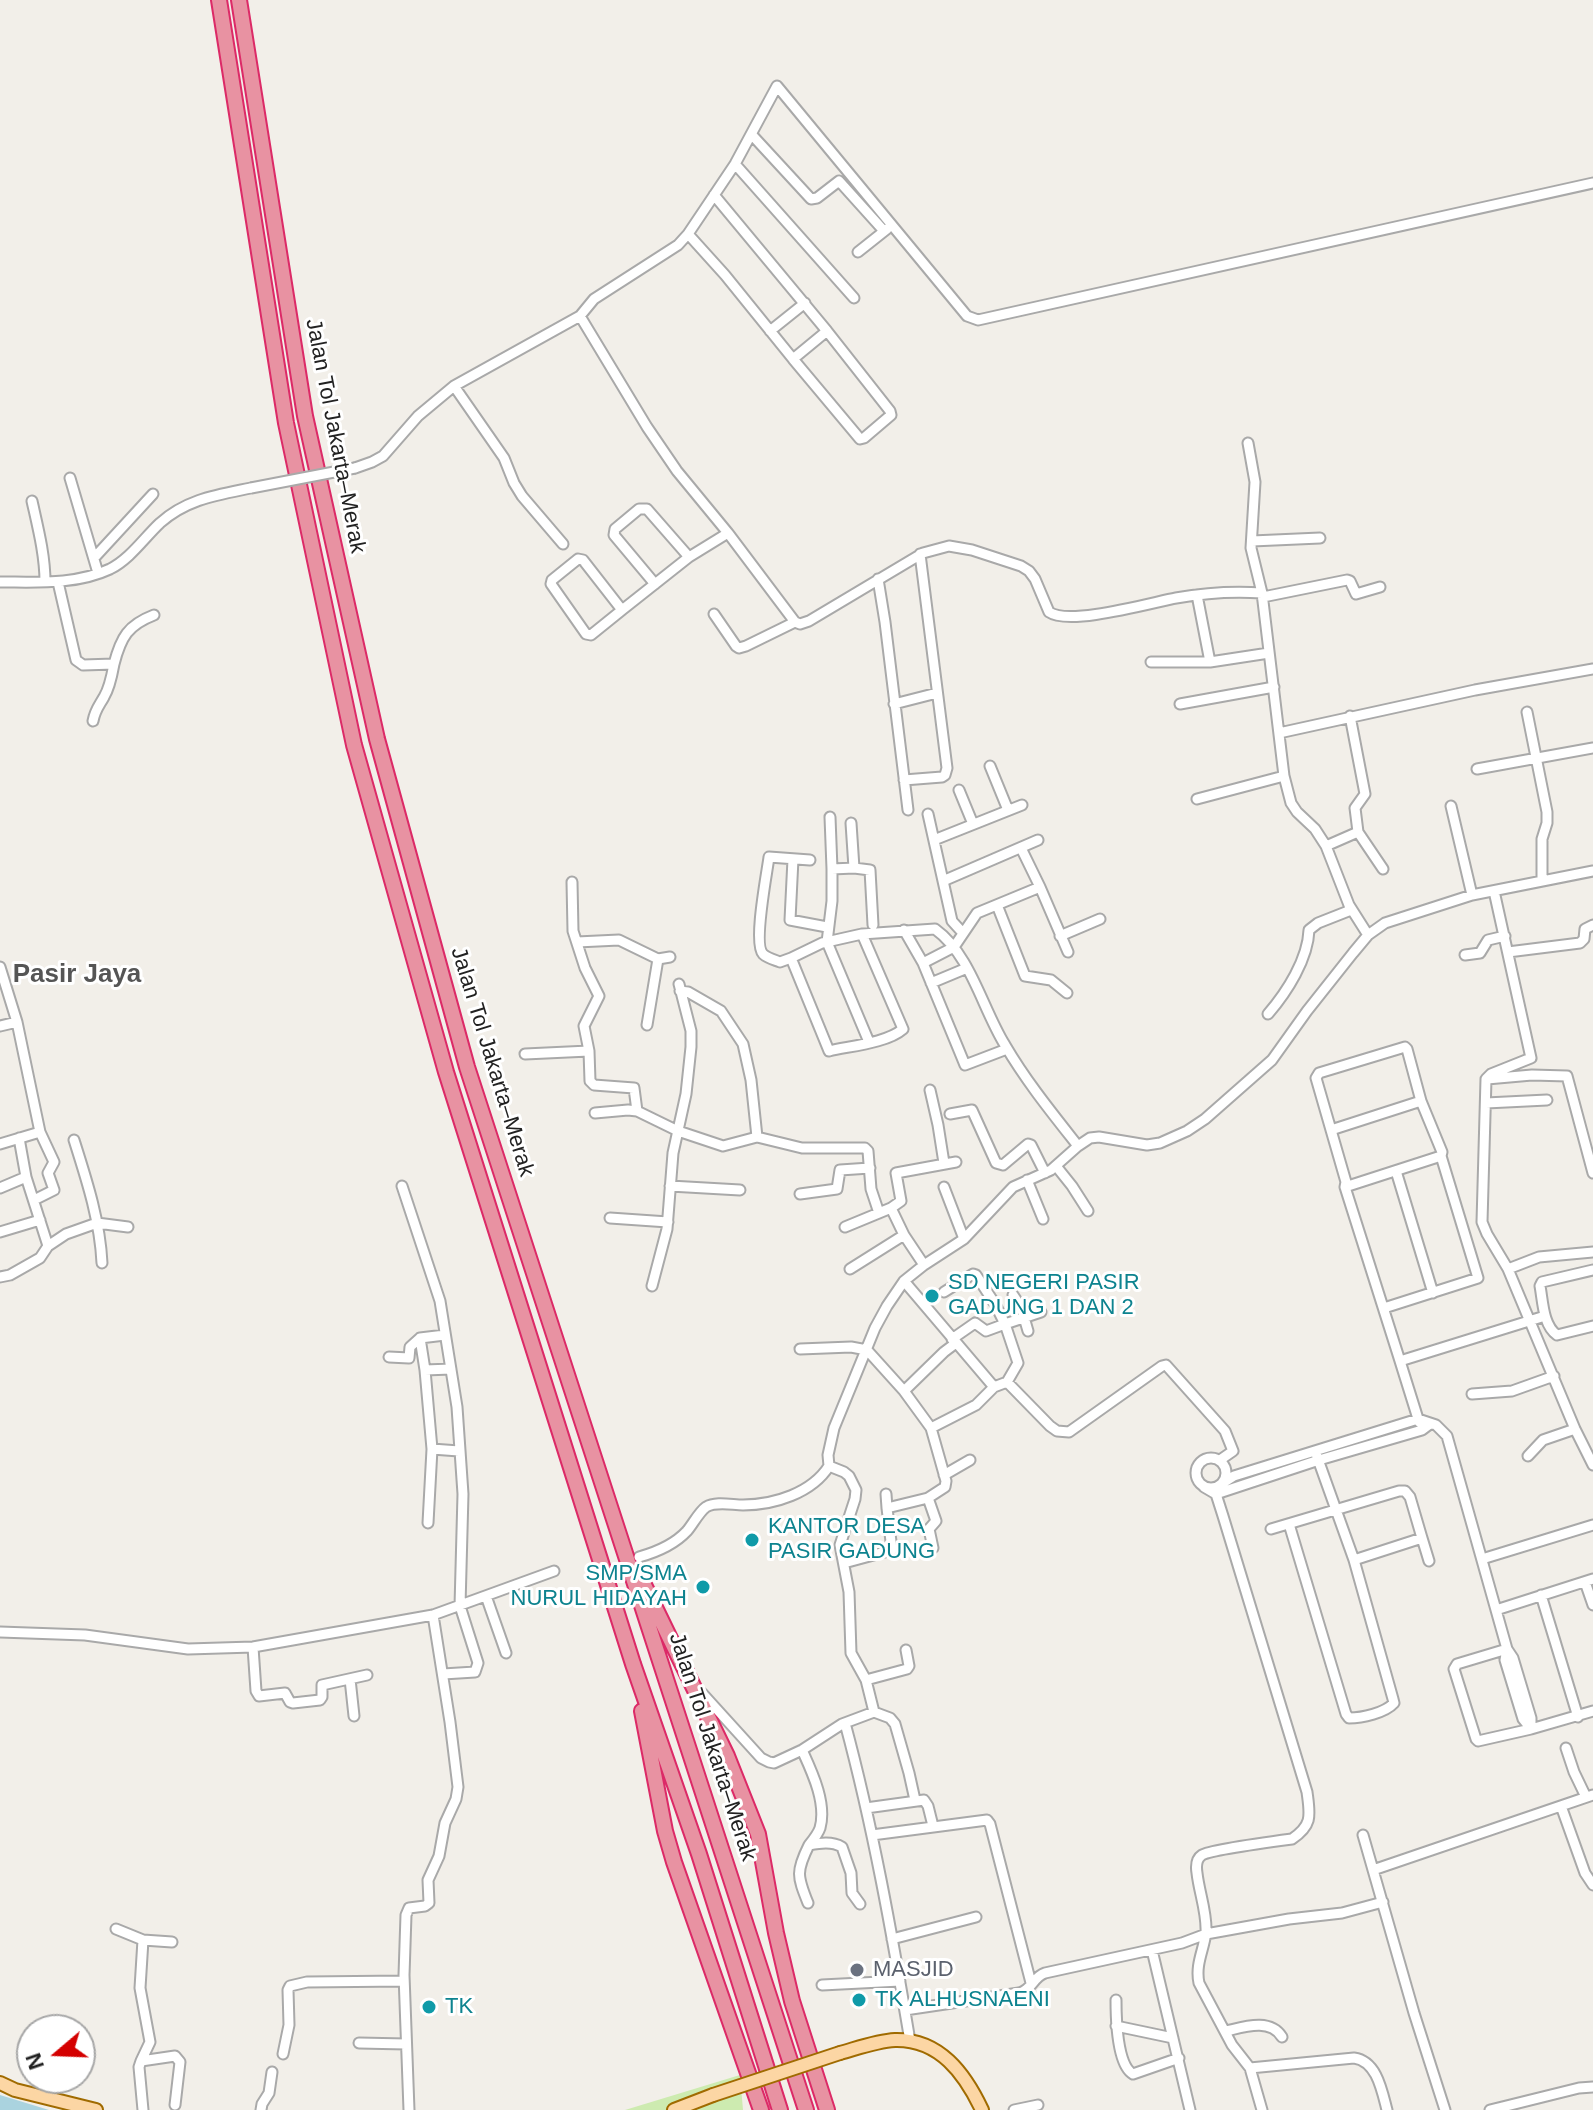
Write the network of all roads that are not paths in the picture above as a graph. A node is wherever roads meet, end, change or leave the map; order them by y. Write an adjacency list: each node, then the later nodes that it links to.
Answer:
1 (219, 0): 247 (highway, Jalan Tol Jakarta–Merak)
2 (239, 0): 229 (highway, Jalan Tol Jakarta–Merak)
3 (752, 135): 4 (street); 7 (street); 7 (street)
4 (735, 164): 6 (street); 10 (street)
5 (1593, 183): 7 (street)
6 (714, 195): 8 (street); 11 (street)
7 (888, 228): 9 (street)
8 (688, 234): 12 (street); 13 (street)
9 (858, 252)
10 (854, 298)
11 (805, 303): 13 (street); 14 (street)
12 (580, 316): 16 (street); 21 (street)
13 (770, 331): 15 (street)
14 (827, 331): 15 (street); 15 (street)
15 (793, 359)
16 (454, 386): 24 (street); 28 (street, bridge)
17 (1248, 443): 23 (street)
18 (70, 478): 27 (street)
19 (153, 494): 27 (street)
20 (32, 501): 31 (street)
21 (728, 533): 26 (street); 40 (street)
22 (1320, 538): 23 (street)
23 (1252, 541): 36 (street)
24 (563, 544)
25 (920, 554): 29 (street); 35 (street); 47 (street)
26 (689, 557): 33 (street); 33 (street)
27 (94, 558): 28 (street)
28 (98, 573): 32 (street)
29 (878, 579): 40 (street); 48 (street)
30 (0, 582): 31 (street)
31 (45, 582): 32 (street)
32 (58, 582): 44 (street)
33 (655, 584): 37 (street)
34 (1380, 587): 36 (street)
35 (1197, 595): 36 (street); 43 (street)
36 (1262, 595): 41 (street)
37 (622, 610): 37 (street)
38 (714, 614): 40 (street)
39 (154, 615): 44 (street)
40 (795, 622)
41 (1269, 653): 43 (street); 46 (street)
42 (1151, 662): 43 (street)
43 (1210, 662)
44 (114, 664): 52 (street)
45 (1593, 669): 51 (street)
46 (1274, 687): 49 (street); 53 (street)
47 (937, 693): 48 (street); 59 (street)
48 (894, 704): 59 (street)
49 (1180, 704)
50 (1527, 712): 55 (street)
51 (1350, 716): 53 (street); 70 (street)
52 (93, 721)
53 (1279, 733): 58 (street)
54 (1593, 748): 55 (street)
55 (1537, 758): 57 (street); 82 (street)
56 (990, 766): 65 (street)
57 (1477, 769)
58 (1284, 776): 61 (street); 73 (street)
59 (904, 780): 64 (street)
60 (959, 790): 69 (street)
61 (1197, 799)
62 (1022, 805): 65 (street)
63 (1451, 806): 86 (street)
64 (908, 810)
65 (1008, 810): 69 (street)
66 (928, 814): 71 (street)
67 (830, 817): 78 (street)
68 (851, 823): 77 (street)
69 (973, 824): 71 (street)
70 (1358, 832): 73 (street); 79 (street)
71 (934, 840): 81 (street)
72 (1038, 840): 74 (street)
73 (1326, 846): 88 (street)
74 (1021, 848): 81 (street); 84 (street)
75 (793, 859): 76 (street); 93 (street); 104 (street)
76 (810, 860)
77 (854, 868): 78 (street); 90 (street)
78 (832, 869): 93 (street)
79 (1383, 869)
80 (1593, 871): 82 (street)
81 (943, 881): 98 (street)
82 (1542, 881): 85 (street)
83 (572, 882): 99 (street)
84 (1040, 887): 87 (street); 96 (street)
85 (1494, 891): 86 (street); 97 (street)
86 (1472, 895): 95 (street)
87 (997, 905): 98 (street); 110 (street)
88 (1351, 910): 95 (street); 112 (street)
89 (1100, 919): 96 (street)
90 (873, 925)
91 (1593, 925): 101 (street)
92 (904, 930): 94 (street); 98 (street); 106 (street)
93 (827, 934): 94 (street); 104 (street); 116 (street)
94 (862, 934): 116 (street)
95 (1368, 935): 138 (street)
96 (1060, 936): 100 (street)
97 (1505, 936): 101 (street); 102 (street)
98 (958, 940): 106 (street); 108 (street)
99 (577, 942): 105 (street); 118 (street)
100 (1068, 952)
101 (1508, 952): 120 (street)
102 (1465, 955)
103 (670, 957): 105 (street)
104 (791, 958): 116 (street)
105 (658, 959): 114 (street)
106 (923, 963): 109 (street)
107 (0, 967): 111 (street)
108 (967, 968): 109 (street); 117 (street)
109 (931, 983): 117 (street)
110 (1067, 993)
111 (5, 998): 113 (street)
112 (1268, 1014)
113 (17, 1022): 115 (street); 132 (street)
114 (647, 1025)
115 (0, 1026)
116 (869, 1042)
117 (1007, 1049): 138 (street)
118 (589, 1051): 119 (street); 127 (street)
119 (525, 1054)
120 (1527, 1060): 121 (street); 122 (street)
121 (1532, 1075): 122 (street); 135 (street)
122 (1486, 1079): 126 (street)
123 (930, 1090): 141 (street)
124 (1547, 1100): 126 (street)
125 (1421, 1101): 130 (street); 130 (street); 139 (street)
126 (1486, 1103): 175 (street)
127 (637, 1111): 128 (street); 131 (street)
128 (595, 1113)
129 (950, 1114): 145 (street)
130 (1331, 1130): 152 (street)
131 (678, 1131): 133 (street); 133 (street); 150 (street)
132 (40, 1132): 134 (street); 156 (street)
133 (757, 1137): 143 (street)
134 (19, 1138): 137 (street); 147 (street)
135 (1588, 1139): 146 (street)
136 (74, 1140): 164 (street)
137 (1, 1141)
138 (1078, 1146): 142 (street)
139 (1441, 1156): 144 (street); 181 (street)
140 (956, 1162): 141 (street)
141 (944, 1163): 157 (street)
142 (1056, 1166): 145 (street); 158 (street)
143 (870, 1168): 155 (street); 159 (street)
144 (1396, 1171): 152 (street); 181 (street)
145 (1045, 1173): 148 (street)
146 (1593, 1173)
147 (26, 1177): 153 (street); 156 (street)
148 (1027, 1180): 161 (street); 169 (street)
149 (402, 1186): 191 (street)
150 (670, 1186): 154 (street); 163 (street)
151 (944, 1187): 169 (street)
152 (1345, 1187): 183 (street)
153 (0, 1188)
154 (740, 1190)
155 (800, 1194)
156 (34, 1200): 162 (street)
157 (891, 1208): 159 (street); 168 (street)
158 (1088, 1211)
159 (879, 1213): 166 (street)
160 (610, 1218): 163 (street)
161 (1043, 1219)
162 (40, 1220): 167 (street); 170 (street)
163 (668, 1222): 179 (street)
164 (97, 1223): 165 (street); 170 (street); 172 (street)
165 (128, 1227)
166 (845, 1227)
167 (0, 1232)
168 (904, 1235): 173 (street); 174 (street)
169 (964, 1239): 173 (street)
170 (48, 1246): 177 (street)
171 (1593, 1252): 175 (street)
172 (102, 1263)
173 (924, 1265): 178 (street)
174 (850, 1269)
175 (1508, 1269): 187 (street)
176 (1593, 1270): 185 (street)
177 (0, 1277)
178 (904, 1281): 193 (street); 195 (street)
179 (652, 1286)
180 (944, 1292): 188 (street)
181 (1433, 1293): 183 (street)
182 (1013, 1295): 186 (street)
183 (1384, 1308): 197 (street)
184 (1041, 1312): 186 (street)
185 (1545, 1316): 187 (street); 189 (street)
186 (1024, 1317): 188 (street); 190 (street)
187 (1530, 1320): 197 (street); 200 (street)
188 (1005, 1324): 193 (street); 201 (street)
189 (1593, 1326)
190 (1028, 1331)
191 (445, 1335): 192 (street); 198 (street)
192 (420, 1338): 196 (street); 199 (street)
193 (954, 1341): 202 (street); 203 (street)
194 (800, 1349): 195 (street)
195 (867, 1350): 203 (street); 216 (street)
196 (389, 1357)
197 (1400, 1361): 205 (street)
198 (451, 1369): 199 (street); 210 (street)
199 (425, 1370): 209 (street)
200 (1554, 1376): 204 (street); 208 (street)
201 (1007, 1382): 202 (street); 214 (street)
202 (994, 1387): 207 (street)
203 (904, 1391): 207 (street)
204 (1472, 1394)
205 (1418, 1419): 206 (street); 211 (street)
206 (1426, 1427): 211 (street); 230 (street)
207 (931, 1428): 217 (street)
208 (1575, 1429): 212 (street); 215 (street)
209 (432, 1449): 210 (street); 223 (street)
210 (459, 1451): 239 (street)
211 (1320, 1455): 218 (street); 222 (street)
212 (1528, 1456)
213 (970, 1460): 217 (street)
214 (1220, 1460): 218 (street); 218 (street)
215 (1593, 1465)
216 (829, 1466): 229 (street); 233 (street)
217 (944, 1475): 220 (street)
218 (1220, 1490): 276 (street)
219 (886, 1494): 221 (street)
220 (928, 1498): 221 (street); 228 (street)
221 (887, 1508): 233 (street)
222 (1338, 1512): 224 (street); 227 (street); 231 (street)
223 (428, 1523)
224 (1289, 1524): 226 (street); 231 (street)
225 (1593, 1525): 230 (street)
226 (1271, 1529)
227 (1422, 1538): 231 (street); 232 (street)
228 (933, 1548)
229 (634, 1559): 251 (highway); 310 (highway, Jalan Tol Jakarta–Merak)
230 (1482, 1559): 240 (street)
231 (1354, 1560)
232 (1429, 1561)
233 (844, 1563): 252 (street)
234 (554, 1571): 237 (street)
235 (1589, 1580): 236 (street); 238 (street)
236 (1541, 1595): 240 (street); 256 (street)
237 (486, 1596): 239 (street); 246 (street)
238 (1593, 1605)
239 (460, 1606): 241 (street); 248 (street)
240 (1496, 1610): 244 (street)
241 (433, 1615): 243 (street); 248 (street)
242 (0, 1632): 243 (street)
243 (253, 1647): 250 (street)
244 (1507, 1649): 258 (street); 258 (street)
245 (906, 1650): 252 (street)
246 (506, 1653)
247 (633, 1664): 308 (highway); 309 (highway, Jalan Tol Jakarta–Merak)
248 (443, 1674): 281 (street)
249 (367, 1675): 250 (street)
250 (350, 1679): 255 (street)
251 (690, 1679): 260 (street); 311 (highway)
252 (866, 1680): 254 (street)
253 (1593, 1711): 256 (street)
254 (874, 1712): 257 (street); 262 (street)
255 (354, 1716)
256 (1578, 1717): 258 (street)
257 (844, 1723): 260 (street); 264 (street)
258 (1531, 1729)
259 (1566, 1748): 261 (street)
260 (802, 1750): 268 (street)
261 (1590, 1796): 263 (street)
262 (915, 1800): 264 (street); 265 (street)
263 (1561, 1806): 269 (street); 270 (street)
264 (866, 1808): 266 (street)
265 (933, 1826): 266 (street); 283 (street)
266 (872, 1835): 277 (street)
267 (1363, 1835): 269 (street)
268 (809, 1845): 272 (street); 273 (street)
269 (1373, 1870): 271 (street)
270 (1593, 1885)
271 (1383, 1902): 276 (street); 317 (street)
272 (808, 1903)
273 (860, 1904)
274 (976, 1917): 277 (street)
275 (116, 1929): 278 (street)
276 (1206, 1934): 280 (street); 288 (street)
277 (892, 1939): 282 (street)
278 (143, 1940): 279 (street); 296 (street)
279 (172, 1942)
280 (1152, 1950): 283 (street); 290 (street)
281 (404, 1981): 293 (street); 294 (street)
282 (900, 1981): 284 (street); 286 (street)
283 (1031, 1983): 286 (street)
284 (822, 1985)
285 (1116, 2000): 287 (street)
286 (905, 2010): 291 (street)
287 (1116, 2026): 290 (street); 295 (street)
288 (1226, 2031): 289 (street); 297 (street)
289 (1282, 2037)
290 (1173, 2038): 295 (street)
291 (910, 2041): 307 (main road, bridge); 312 (main road)
292 (359, 2043): 293 (street)
293 (406, 2044): 306 (street)
294 (283, 2054)
295 (1179, 2058): 314 (street)
296 (141, 2061): 301 (street); 304 (street)
297 (1250, 2068): 315 (street); 316 (street)
298 (272, 2072): 305 (street)
299 (0, 2083): 303 (main road)
300 (1593, 2087): 318 (street)
301 (175, 2105)
302 (1038, 2105): 313 (street)
303 (96, 2110)
304 (143, 2110)
305 (261, 2110)
306 (409, 2110)
307 (674, 2110)
308 (761, 2110)
309 (780, 2110)
310 (806, 2110)
311 (827, 2110)
312 (982, 2110)
313 (1014, 2110)
314 (1190, 2110)
315 (1262, 2110)
316 (1387, 2110)
317 (1445, 2110)
318 (1490, 2110)

